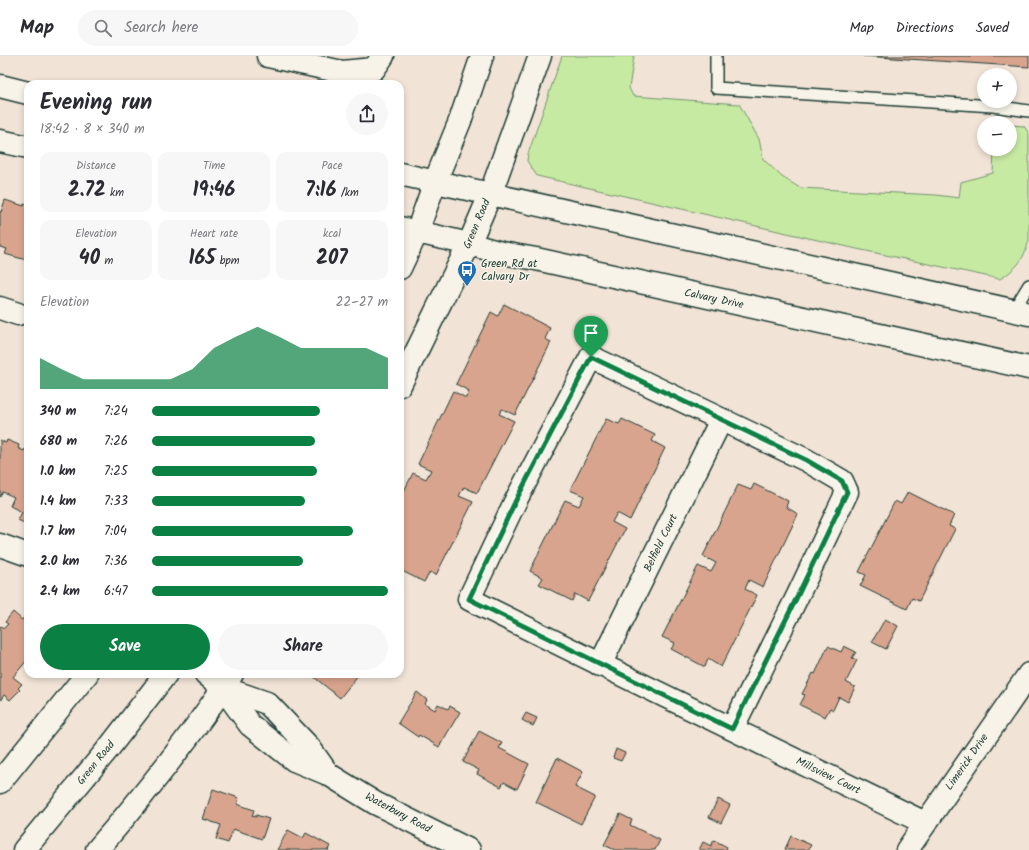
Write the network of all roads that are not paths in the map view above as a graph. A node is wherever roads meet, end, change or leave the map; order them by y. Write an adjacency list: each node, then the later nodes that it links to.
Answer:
1 (268, 56): 2 (street)
2 (383, 56)
3 (482, 56): 12 (street)
4 (540, 56): 13 (street, Green Road)
5 (716, 56): 8 (lane)
6 (0, 86): 7 (street)
7 (24, 92)
8 (1029, 111)
9 (0, 141): 10 (street)
10 (24, 146)
11 (404, 175): 12 (street)
12 (435, 182): 13 (street); 14 (street)
13 (490, 195): 15 (street, Green Road); 18 (street)
14 (409, 230): 15 (street, Calvary Drive); 16 (street)
15 (469, 244): 19 (street, Calvary Drive); 20 (street, Green Road)
16 (404, 251)
17 (1029, 285): 18 (lane)
18 (1021, 312)
19 (1029, 368)
20 (404, 377)
21 (721, 420): 24 (street, Belfield Court); 24 (street, Millsview Court); 29 (street, Millsview Court)
22 (0, 545): 23 (street)
23 (24, 554)
24 (600, 665): 29 (street, Millsview Court)
25 (1029, 674): 31 (street, Limerick Drive)
26 (84, 678): 30 (street)
27 (163, 678): 32 (street, Green Road)
28 (228, 681): 33 (street); 34 (street, Waterbury Road)
29 (732, 729): 31 (street, Millsview Court)
30 (0, 782)
31 (925, 823): 35 (street, Limerick Drive)
32 (24, 850)
33 (97, 850)
34 (469, 850)
35 (907, 850)

